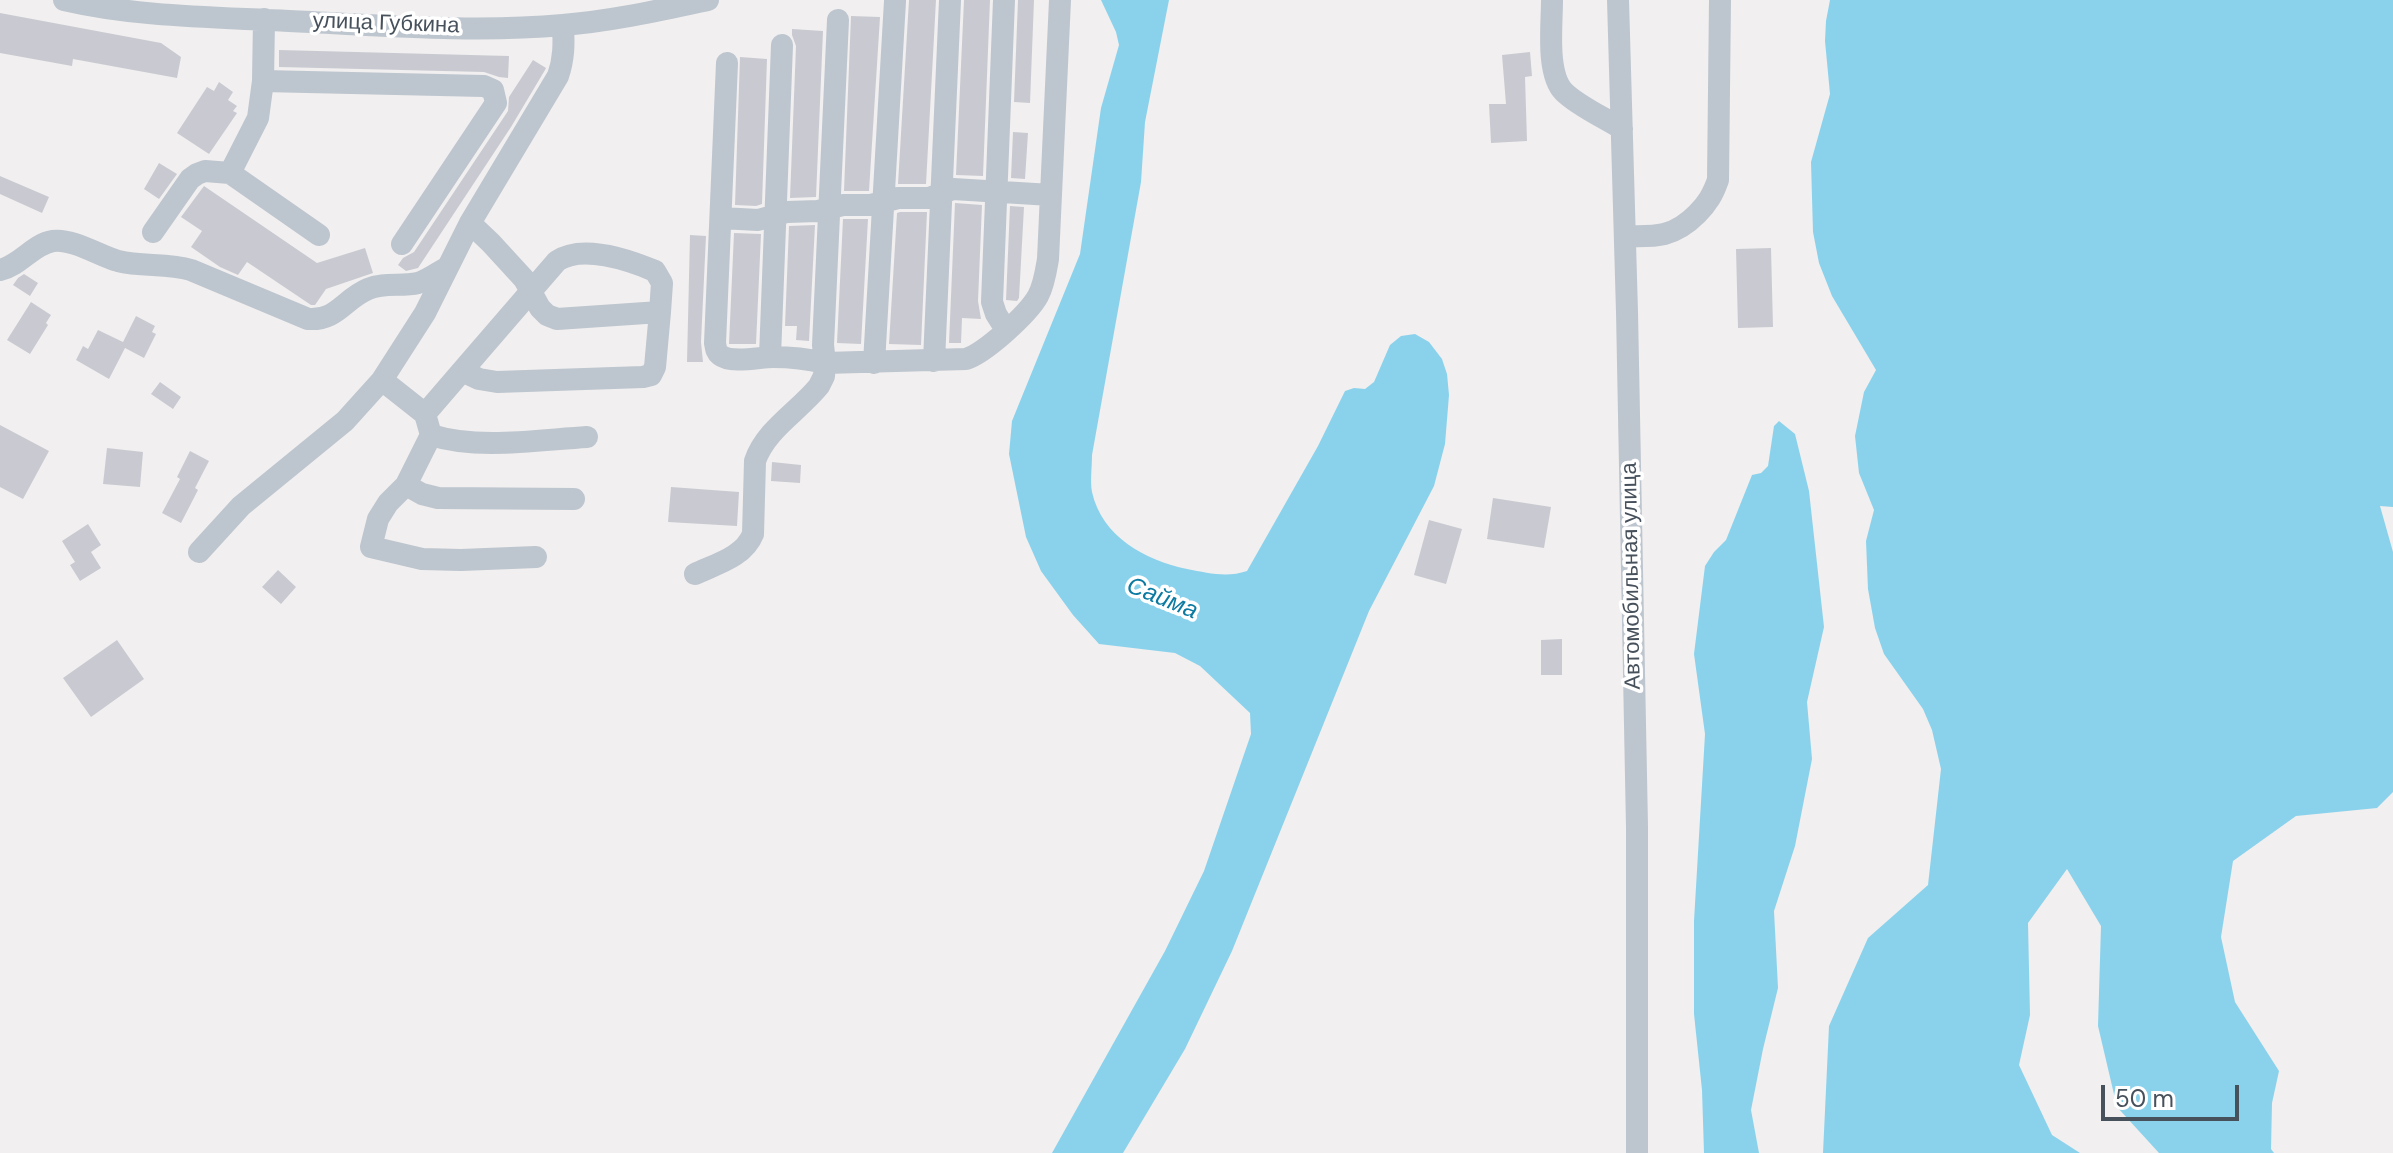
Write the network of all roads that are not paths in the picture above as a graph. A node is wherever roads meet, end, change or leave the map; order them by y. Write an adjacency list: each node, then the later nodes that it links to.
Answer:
1 (64, 0): 10 (street, улица Губкина)
2 (708, 0): 13 (street, улица Губкина)
3 (950, 0): 20 (street)
4 (1004, 0): 19 (street)
5 (1060, 0): 21 (street)
6 (1552, 0): 17 (street)
7 (1618, 0): 17 (street, Автомобильная улица)
8 (1720, 0): 29 (street)
9 (895, 1): 22 (street)
10 (203, 8): 11 (street, улица Губкина)
11 (264, 19): 13 (street, улица Губкина); 16 (street)
12 (838, 20): 23 (street)
13 (563, 25): 26 (street)
14 (782, 45): 24 (street)
15 (727, 63): 25 (street)
16 (263, 81): 18 (street); 30 (street)
17 (1622, 129): 29 (street, Автомобильная улица)
18 (230, 173): 27 (street); 28 (street)
19 (997, 192): 20 (street); 21 (street); 35 (street)
20 (942, 193): 22 (street); 37 (street)
21 (1051, 195): 35 (street)
22 (883, 202): 23 (street); 39 (street)
23 (829, 208): 24 (street); 38 (street)
24 (776, 215): 25 (street); 36 (street)
25 (721, 218): 36 (street)
26 (470, 223): 31 (street); 33 (street)
27 (153, 232)
28 (319, 235)
29 (1625, 236): 49 (street, Автомобильная улица)
30 (402, 244)
31 (446, 268): 32 (street); 41 (street)
32 (0, 270)
33 (532, 291): 34 (street); 34 (street); 40 (street)
34 (660, 312): 40 (street)
35 (1006, 330): 37 (street)
36 (770, 356): 38 (street)
37 (934, 361): 39 (street)
38 (825, 363): 39 (street); 48 (street)
39 (874, 363)
40 (462, 371): 42 (street)
41 (382, 380): 42 (street); 46 (street)
42 (428, 424): 43 (street); 44 (street)
43 (587, 437)
44 (406, 485): 45 (street); 47 (street)
45 (574, 499)
46 (199, 552)
47 (536, 557)
48 (695, 574)
49 (1637, 1153)

